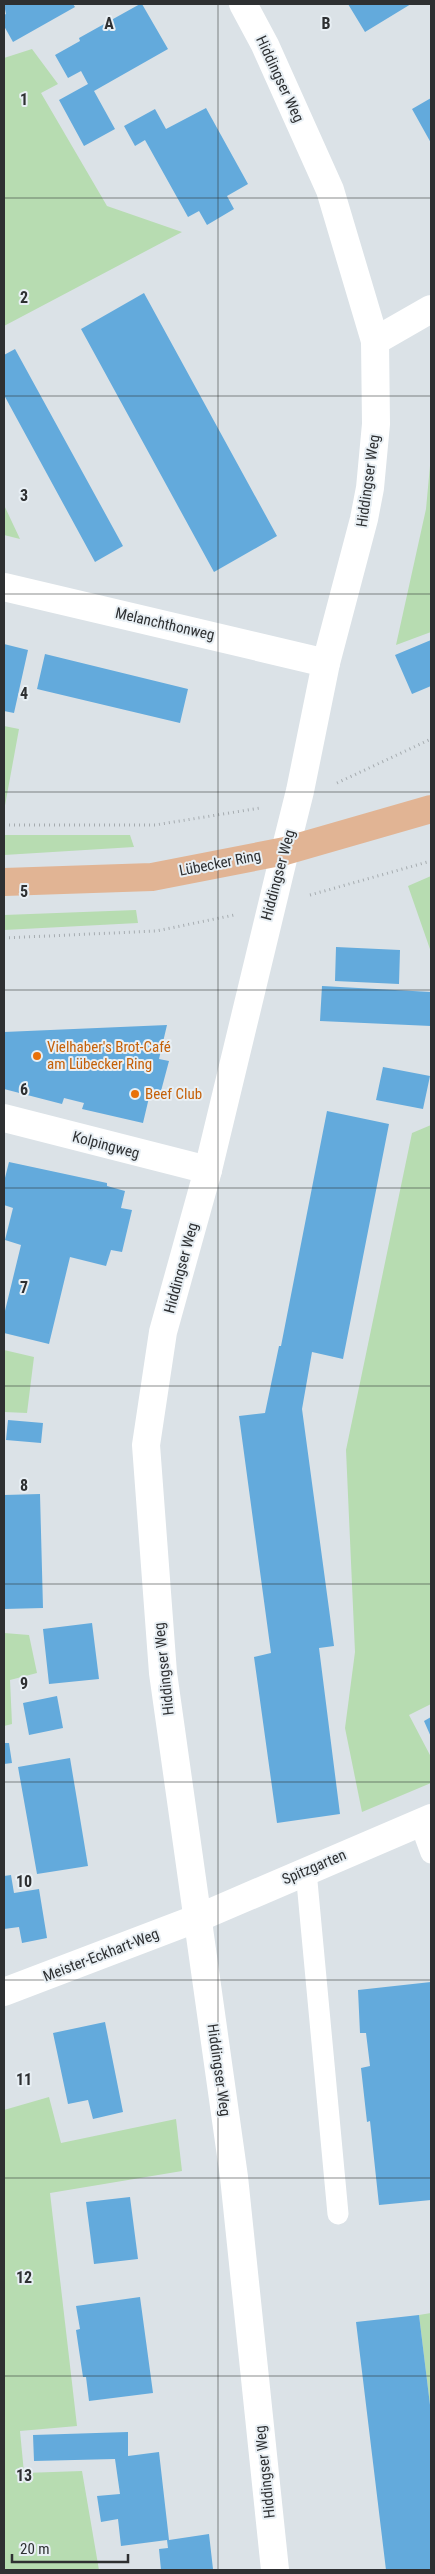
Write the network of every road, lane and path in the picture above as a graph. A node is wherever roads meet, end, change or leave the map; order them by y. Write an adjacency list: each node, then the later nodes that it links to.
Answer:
1 (243, 4): 3 (street, Hiddingser Weg)
2 (431, 309): 3 (street)
3 (375, 341): 5 (street, Hiddingser Weg)
4 (4, 587): 5 (street, Melanchthonweg)
5 (326, 663): 7 (street, Hiddingser Weg)
6 (431, 739): 7 (path)
7 (297, 802): 9 (path); 10 (street, Hiddingser Weg)
8 (431, 809): 10 (main road, Lübecker Ring)
9 (4, 825)
10 (285, 851): 12 (main road, Lübecker Ring); 13 (street, Hiddingser Weg)
11 (431, 861): 13 (path)
12 (4, 882)
13 (269, 907): 14 (path); 16 (street, Hiddingser Weg)
14 (4, 938)
15 (4, 1118): 16 (street, Kolpingweg)
16 (208, 1170): 20 (street, Hiddingser Weg)
17 (425, 1820): 18 (lane); 19 (street, Spitzgarten)
18 (431, 1853)
19 (306, 1871): 20 (street, Spitzgarten); 22 (lane)
20 (198, 1918): 21 (street, Meister-Eckhart-Weg); 23 (street, Hiddingser Weg)
21 (4, 1992)
22 (338, 2214)
23 (275, 2570)

